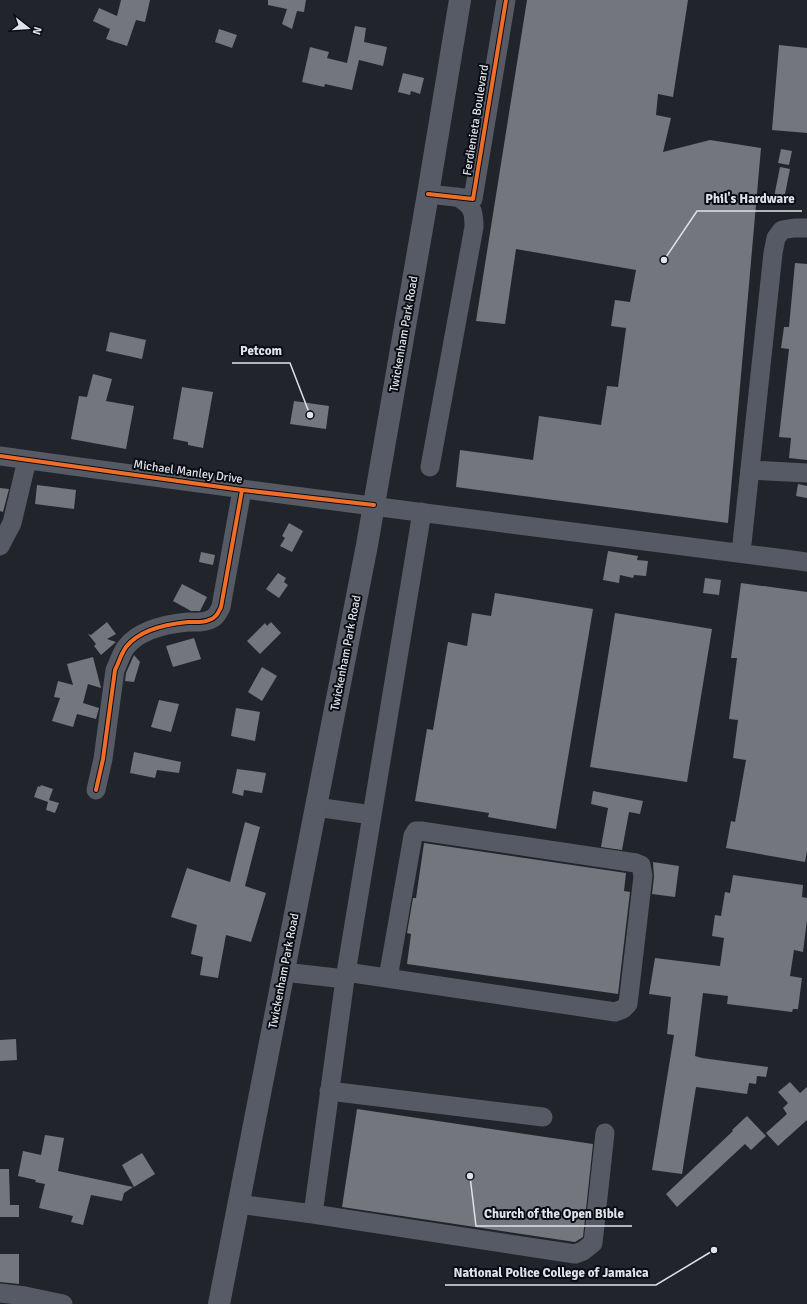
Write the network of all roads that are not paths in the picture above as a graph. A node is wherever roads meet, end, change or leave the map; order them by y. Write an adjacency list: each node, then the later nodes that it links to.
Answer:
1 (460, 0): 3 (main road, Twickenham Park Road)
2 (506, 0): 4 (street, Ferdienieta Boulevard)
3 (428, 194): 4 (street, Ferdienieta Boulevard); 12 (main road, Twickenham Park Road)
4 (458, 197): 8 (street)
5 (807, 228): 9 (street)
6 (0, 456): 7 (street, Michael Manley Drive)
7 (27, 460): 11 (street, Michael Manley Drive); 14 (street)
8 (430, 467)
9 (750, 470): 10 (street); 15 (street)
10 (807, 473)
11 (242, 490): 12 (street, Michael Manley Drive); 17 (street)
12 (374, 505): 13 (street, Michael Manley Drive); 18 (main road, Twickenham Park Road)
13 (422, 512): 15 (street, Michael Manley Drive); 19 (street)
14 (0, 546)
15 (741, 553): 16 (street, Michael Manley Drive)
16 (807, 562)
17 (96, 790)
18 (316, 807): 19 (street); 20 (main road, Twickenham Park Road)
19 (372, 815): 21 (street)
20 (284, 972): 21 (street); 26 (main road, Twickenham Park Road)
21 (346, 976): 22 (street); 23 (street)
22 (388, 978): 22 (street)
23 (329, 1091): 24 (street); 27 (street)
24 (543, 1117)
25 (605, 1133): 27 (street)
26 (238, 1204): 27 (street); 30 (main road, Twickenham Park Road)
27 (313, 1214)
28 (0, 1293): 29 (street)
29 (63, 1304)
30 (219, 1304)

